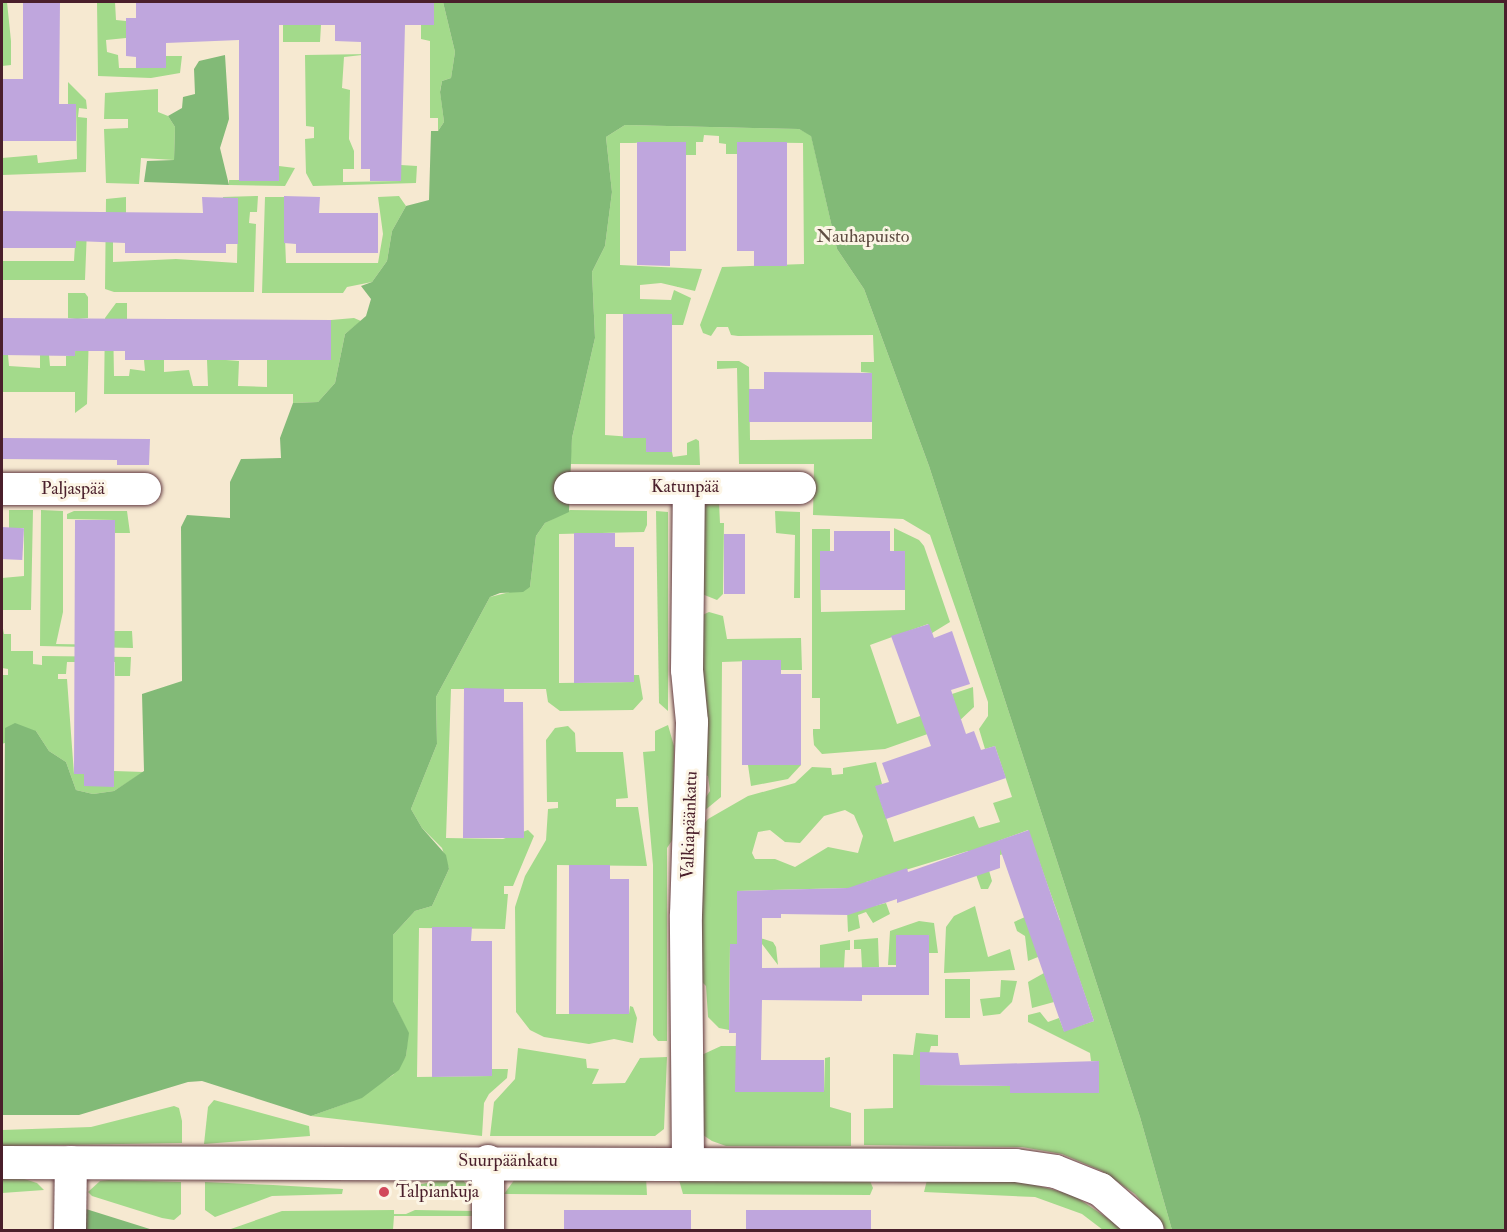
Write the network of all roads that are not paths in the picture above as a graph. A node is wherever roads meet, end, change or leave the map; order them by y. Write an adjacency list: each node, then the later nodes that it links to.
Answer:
1 (570, 488): 2 (street, Katunpää)
2 (689, 488): 3 (street, Katunpää); 9 (street, Valkiapäänkatu)
3 (800, 488)
4 (2, 489): 5 (street, Paljaspää)
5 (145, 489)
6 (488, 1161): 8 (street, Suurpäänkatu); 9 (street, Suurpäänkatu); 11 (street)
7 (2, 1162): 8 (street, Suurpäänkatu)
8 (71, 1162): 10 (street)
9 (688, 1162): 12 (street, Suurpäänkatu)
10 (70, 1230)
11 (488, 1230)
12 (1147, 1230)

